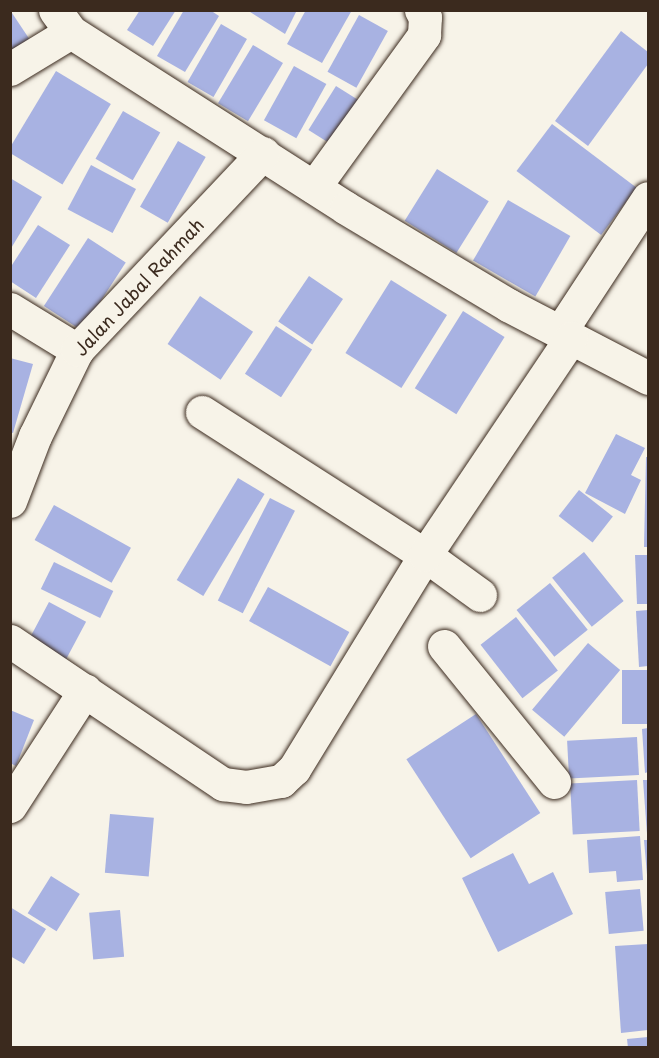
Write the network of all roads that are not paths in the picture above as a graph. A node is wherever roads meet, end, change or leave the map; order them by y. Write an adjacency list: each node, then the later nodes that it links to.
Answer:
1 (421, 10): 5 (street)
2 (63, 21): 3 (street); 4 (street)
3 (10, 69)
4 (263, 153): 5 (street); 9 (street, Jalan Jabal Rahmah)
5 (314, 187): 8 (street)
6 (648, 198): 8 (street)
7 (10, 309): 9 (street)
8 (566, 335): 10 (street); 13 (street)
9 (76, 350): 12 (street, Jalan Jabal Rahmah)
10 (648, 378)
11 (202, 412): 13 (street)
12 (10, 501)
13 (425, 555): 14 (street); 17 (street)
14 (480, 595)
15 (10, 641): 17 (street)
16 (444, 646): 18 (street)
17 (85, 690): 19 (street)
18 (554, 782)
19 (10, 806)

